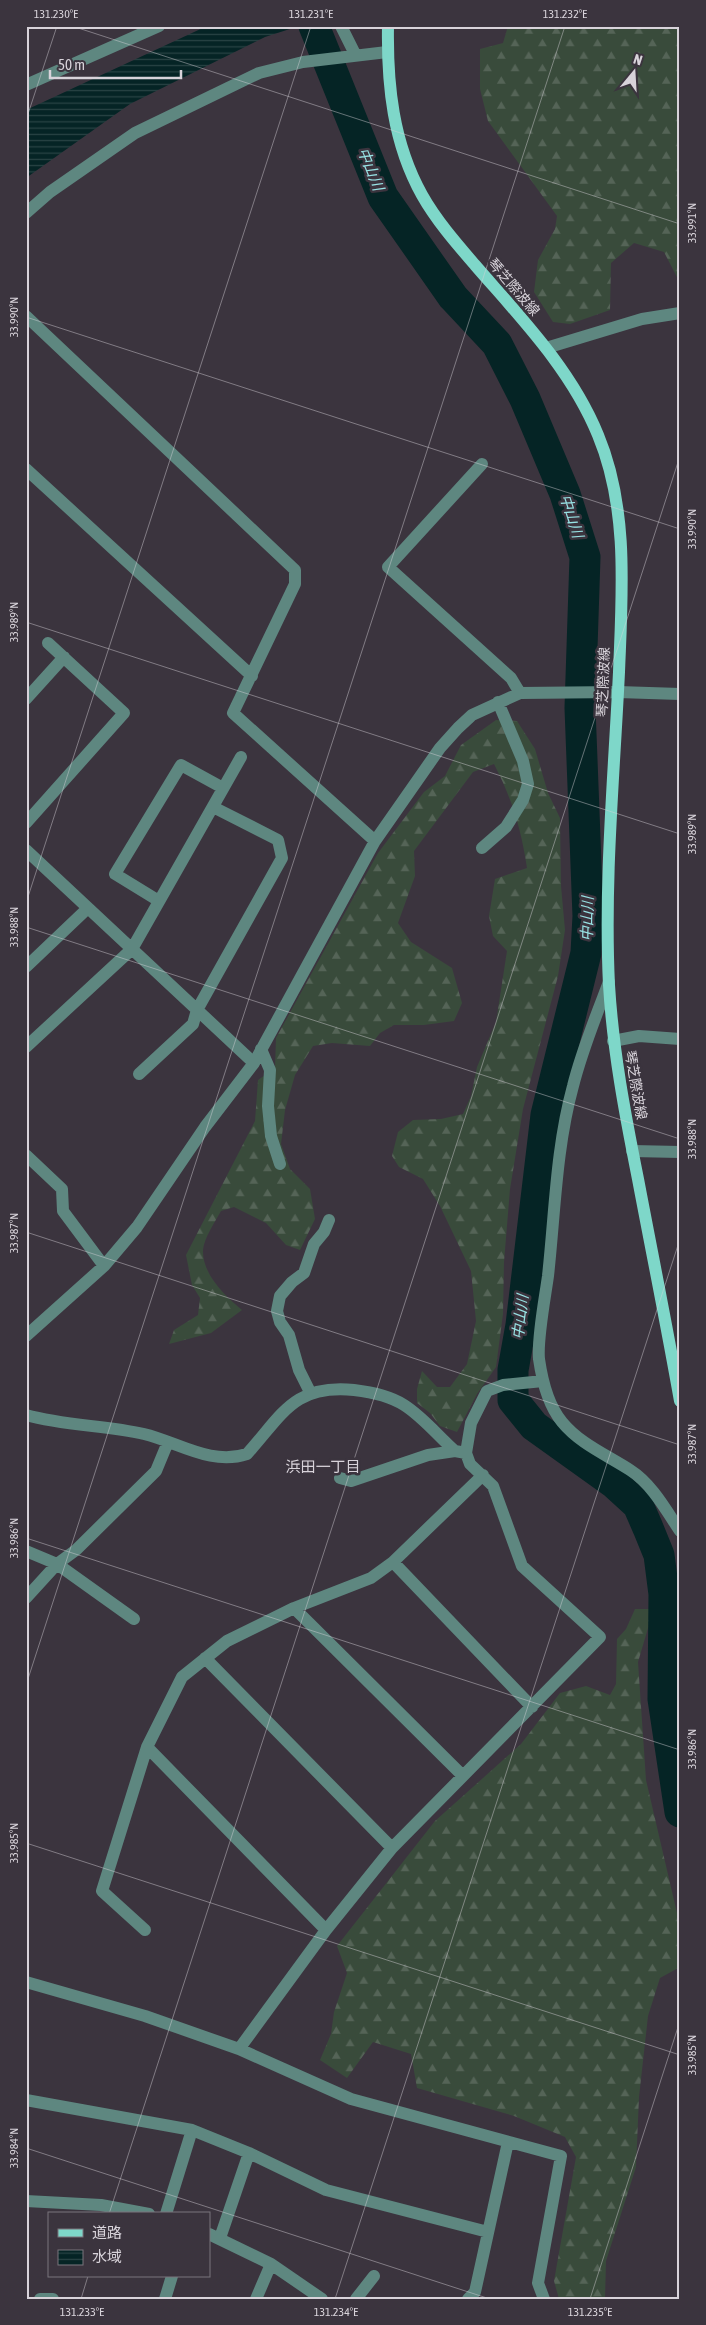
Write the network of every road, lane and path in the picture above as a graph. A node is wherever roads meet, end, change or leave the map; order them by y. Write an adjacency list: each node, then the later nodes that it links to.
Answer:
1 (158, 26): 6 (street)
2 (341, 26): 5 (street)
3 (388, 26): 4 (main road, 琴芝際波線)
4 (387, 52): 5 (street); 10 (main road, 琴芝際波線)
5 (350, 55): 7 (street)
6 (26, 85)
7 (26, 213)
8 (680, 313): 10 (street)
9 (29, 323): 15 (street)
10 (546, 348): 16 (main road, 琴芝際波線)
11 (482, 464): 17 (street)
12 (26, 468): 15 (street)
13 (48, 643): 14 (street)
14 (64, 657): 19 (street); 24 (street)
15 (252, 676): 25 (street)
16 (618, 692): 17 (street); 18 (street); 32 (main road, 琴芝際波線)
17 (520, 693): 20 (street)
18 (680, 694)
19 (26, 699)
20 (498, 702): 25 (street); 26 (street)
21 (241, 757): 22 (street)
22 (223, 788): 23 (street); 28 (street)
23 (212, 807): 28 (street); 33 (street)
24 (26, 823)
25 (375, 841): 37 (street)
26 (482, 848)
27 (26, 850): 29 (street)
28 (159, 901): 30 (street)
29 (88, 908): 30 (street); 31 (street)
30 (132, 949): 33 (street); 36 (street)
31 (26, 967)
32 (609, 982): 35 (main road, 琴芝際波線); 47 (street)
33 (197, 1010): 38 (street); 39 (street)
34 (680, 1039): 35 (street)
35 (614, 1041): 40 (main road, 琴芝際波線)
36 (26, 1047)
37 (261, 1049): 38 (street); 43 (street)
38 (254, 1063): 45 (street)
39 (139, 1074)
40 (632, 1151): 41 (street); 49 (main road, 琴芝際波線)
41 (680, 1152)
42 (26, 1154): 45 (street)
43 (280, 1164)
44 (329, 1220): 48 (street)
45 (104, 1266): 46 (street)
46 (26, 1336)
47 (543, 1381): 52 (street); 55 (street)
48 (310, 1392): 51 (street); 52 (street)
49 (680, 1401)
50 (26, 1415): 51 (street)
51 (168, 1442): 58 (street)
52 (461, 1452): 53 (street); 54 (street)
53 (483, 1475): 57 (street); 63 (street)
54 (340, 1478)
55 (680, 1531)
56 (26, 1551): 58 (street)
57 (393, 1562): 60 (street); 63 (street)
58 (57, 1564): 59 (street); 61 (street)
59 (26, 1598)
60 (294, 1608): 62 (street); 65 (street)
61 (134, 1619)
62 (205, 1658): 64 (street); 66 (street)
63 (532, 1707): 65 (street)
64 (147, 1748): 67 (street); 68 (street)
65 (462, 1776): 66 (street)
66 (392, 1848): 68 (street)
67 (145, 1930)
68 (326, 1930): 70 (street)
69 (26, 1982): 70 (street)
70 (238, 2049): 73 (street)
71 (26, 2100): 72 (street)
72 (192, 2130): 74 (street); 77 (street)
73 (508, 2142): 78 (street); 90 (street)
74 (249, 2153): 78 (street); 79 (street)
75 (26, 2201): 76 (street)
76 (139, 2212)
77 (167, 2212)
78 (488, 2232): 89 (street)
79 (214, 2236): 80 (street)
80 (271, 2264): 86 (street); 87 (street)
81 (374, 2276): 88 (street)
82 (171, 2278): 85 (street)
83 (40, 2299): 84 (street)
84 (52, 2299)
85 (165, 2299)
86 (256, 2299)
87 (322, 2299)
88 (356, 2299)
89 (468, 2299)
90 (544, 2299)

